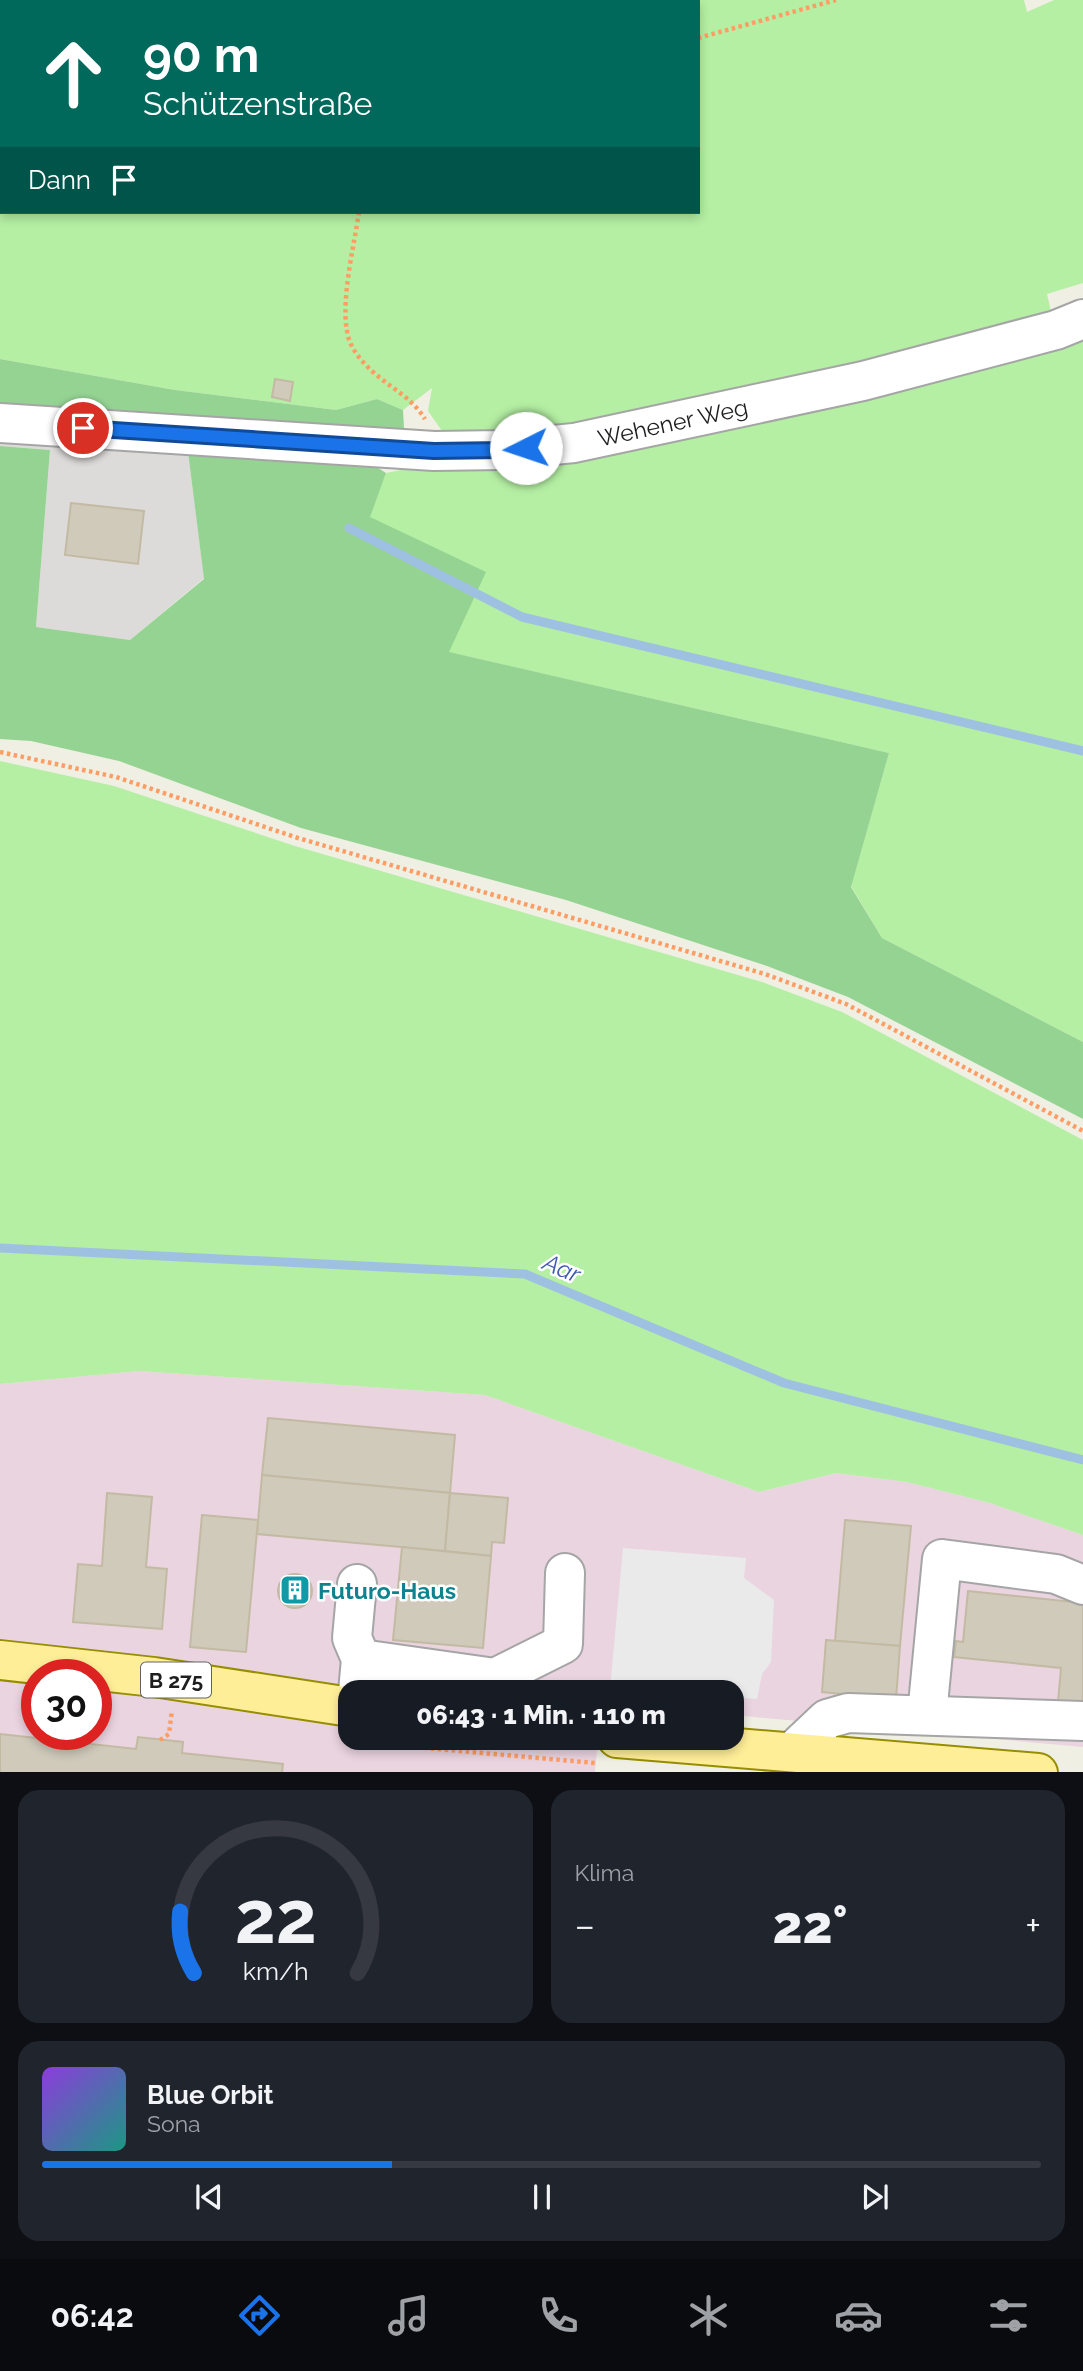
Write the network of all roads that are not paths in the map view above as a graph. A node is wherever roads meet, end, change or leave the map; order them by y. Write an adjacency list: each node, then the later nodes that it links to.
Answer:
1 (1083, 319): 2 (street, Wehener Weg)
2 (0, 423)
3 (565, 1573): 7 (street)
4 (357, 1584): 7 (street)
5 (1083, 1585): 9 (street)
6 (0, 1660): 8 (main road, B 275)
7 (360, 1675)
8 (338, 1705)
9 (927, 1716): 10 (street); 12 (street)
10 (1083, 1721)
11 (609, 1751): 12 (main road)
12 (756, 1759): 13 (main road)
13 (1018, 1772)

